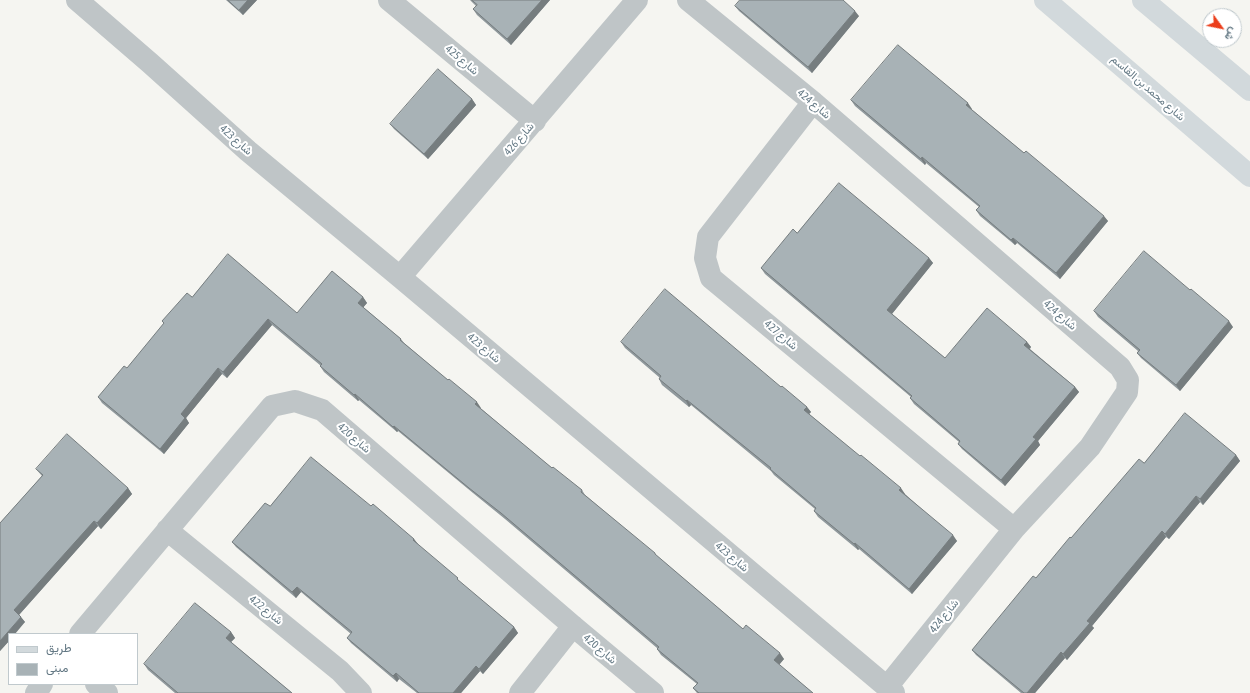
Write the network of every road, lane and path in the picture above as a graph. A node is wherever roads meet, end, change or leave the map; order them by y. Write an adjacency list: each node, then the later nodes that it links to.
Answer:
1 (77, 0): 11 (street, شارع 423)
2 (389, 0): 9 (street, شارع 425)
3 (637, 0): 9 (street, شارع 426)
4 (688, 0): 8 (street, شارع 424)
5 (1045, 0): 10 (main road, شارع محمد بن القاسم)
6 (1143, 0): 7 (main road)
7 (1250, 90)
8 (813, 102): 12 (street, شارع 427); 12 (street, شارع 424)
9 (535, 120): 11 (street, شارع 426)
10 (1250, 176)
11 (400, 276): 17 (street, شارع 423)
12 (1014, 529): 17 (street, شارع 424)
13 (167, 530): 14 (street, شارع 420); 15 (street, شارع 420); 19 (street, شارع 422)
14 (573, 626): 20 (street); 21 (street, شارع 420)
15 (81, 633)
16 (97, 685): 18 (street)
17 (890, 690)
18 (107, 693)
19 (362, 693)
20 (520, 693)
21 (653, 693)

